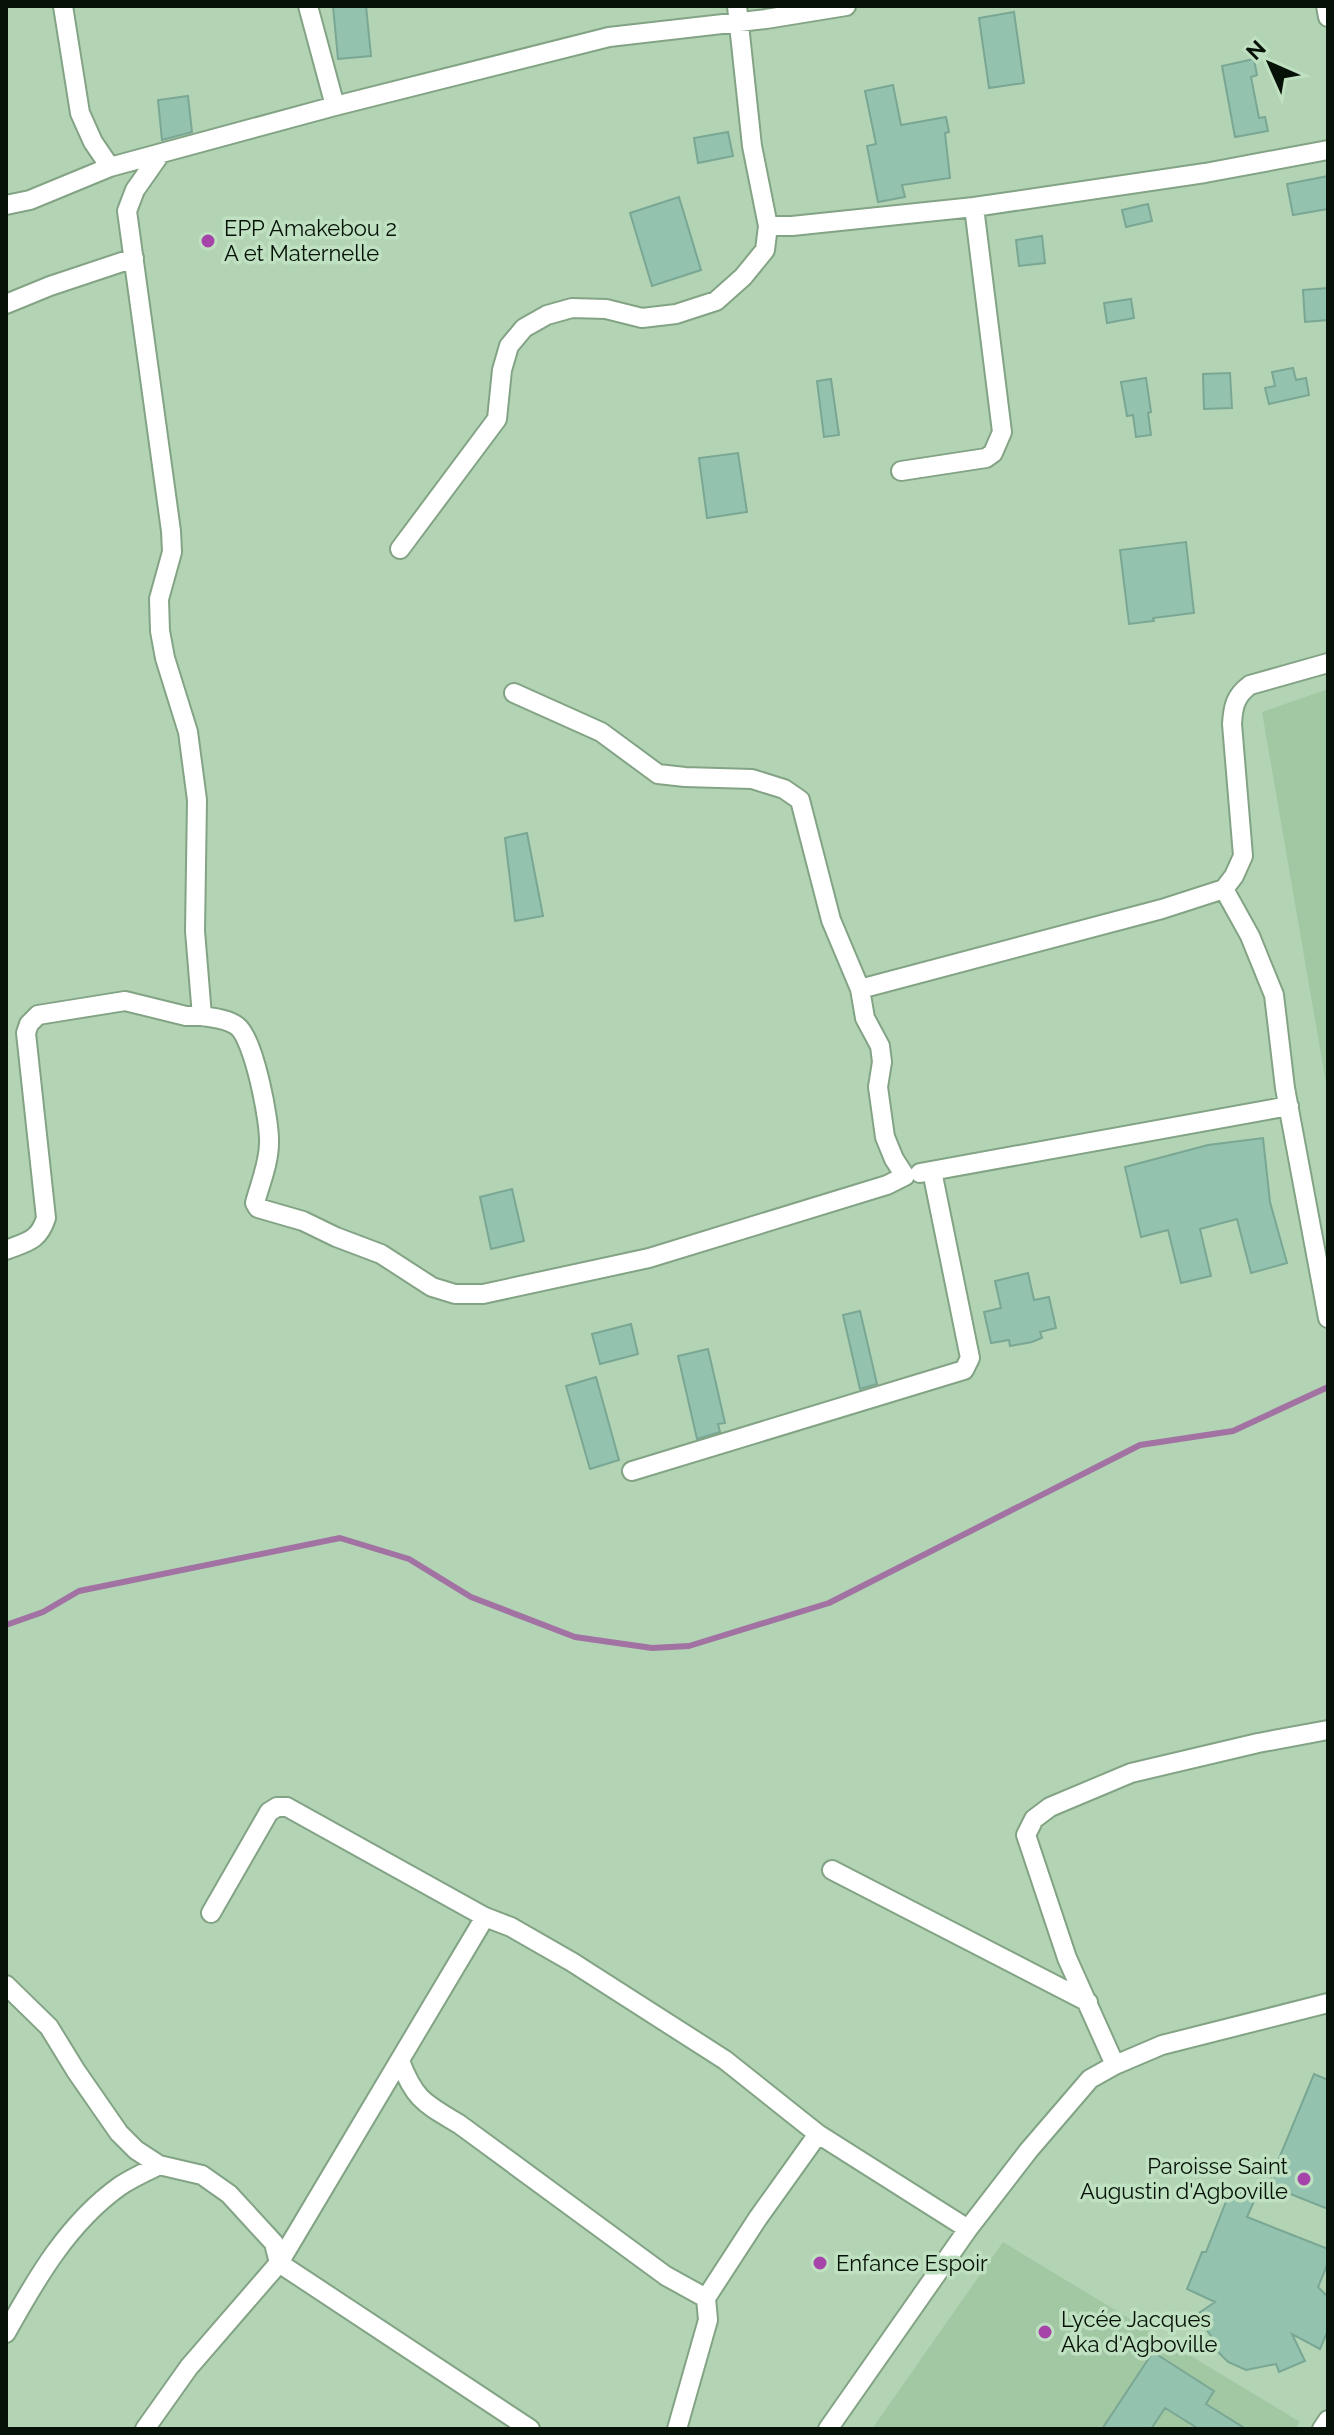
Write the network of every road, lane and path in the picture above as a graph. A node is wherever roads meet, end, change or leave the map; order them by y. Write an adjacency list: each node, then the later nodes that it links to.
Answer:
1 (63, 6): 10 (street)
2 (308, 6): 7 (street)
3 (846, 6): 5 (street)
4 (1326, 6): 6 (street)
5 (738, 14): 7 (street); 13 (street)
6 (1328, 17)
7 (335, 106): 9 (street)
8 (1328, 150): 12 (street)
9 (161, 153): 10 (street); 14 (street)
10 (110, 167): 11 (street)
11 (6, 205)
12 (974, 207): 13 (street); 16 (street)
13 (768, 226): 17 (street)
14 (134, 258): 15 (street); 22 (street)
15 (6, 304)
16 (901, 471)
17 (400, 549)
18 (1328, 663): 20 (street)
19 (514, 693): 21 (street)
20 (1224, 889): 21 (street); 23 (street)
21 (860, 989): 25 (street)
22 (202, 1016): 25 (street); 26 (street)
23 (1289, 1106): 24 (street); 27 (street)
24 (932, 1171): 25 (street); 28 (street)
25 (905, 1176)
26 (6, 1250)
27 (1328, 1318)
28 (632, 1471)
29 (1328, 1730): 34 (street)
30 (832, 1870): 34 (street)
31 (211, 1913): 32 (street)
32 (485, 1917): 36 (street); 38 (street)
33 (6, 1985): 39 (street)
34 (1088, 2002): 37 (street)
35 (1328, 2003): 37 (street)
36 (400, 2061): 41 (street); 42 (street)
37 (1115, 2065): 40 (street)
38 (818, 2134): 40 (street); 42 (street)
39 (159, 2165): 41 (street); 43 (street)
40 (968, 2229): 48 (street)
41 (279, 2263): 45 (street); 46 (street)
42 (706, 2298): 47 (street)
43 (6, 2333)
44 (1328, 2420): 49 (street)
45 (523, 2428)
46 (145, 2429)
47 (677, 2429)
48 (828, 2429)
49 (1322, 2429)

